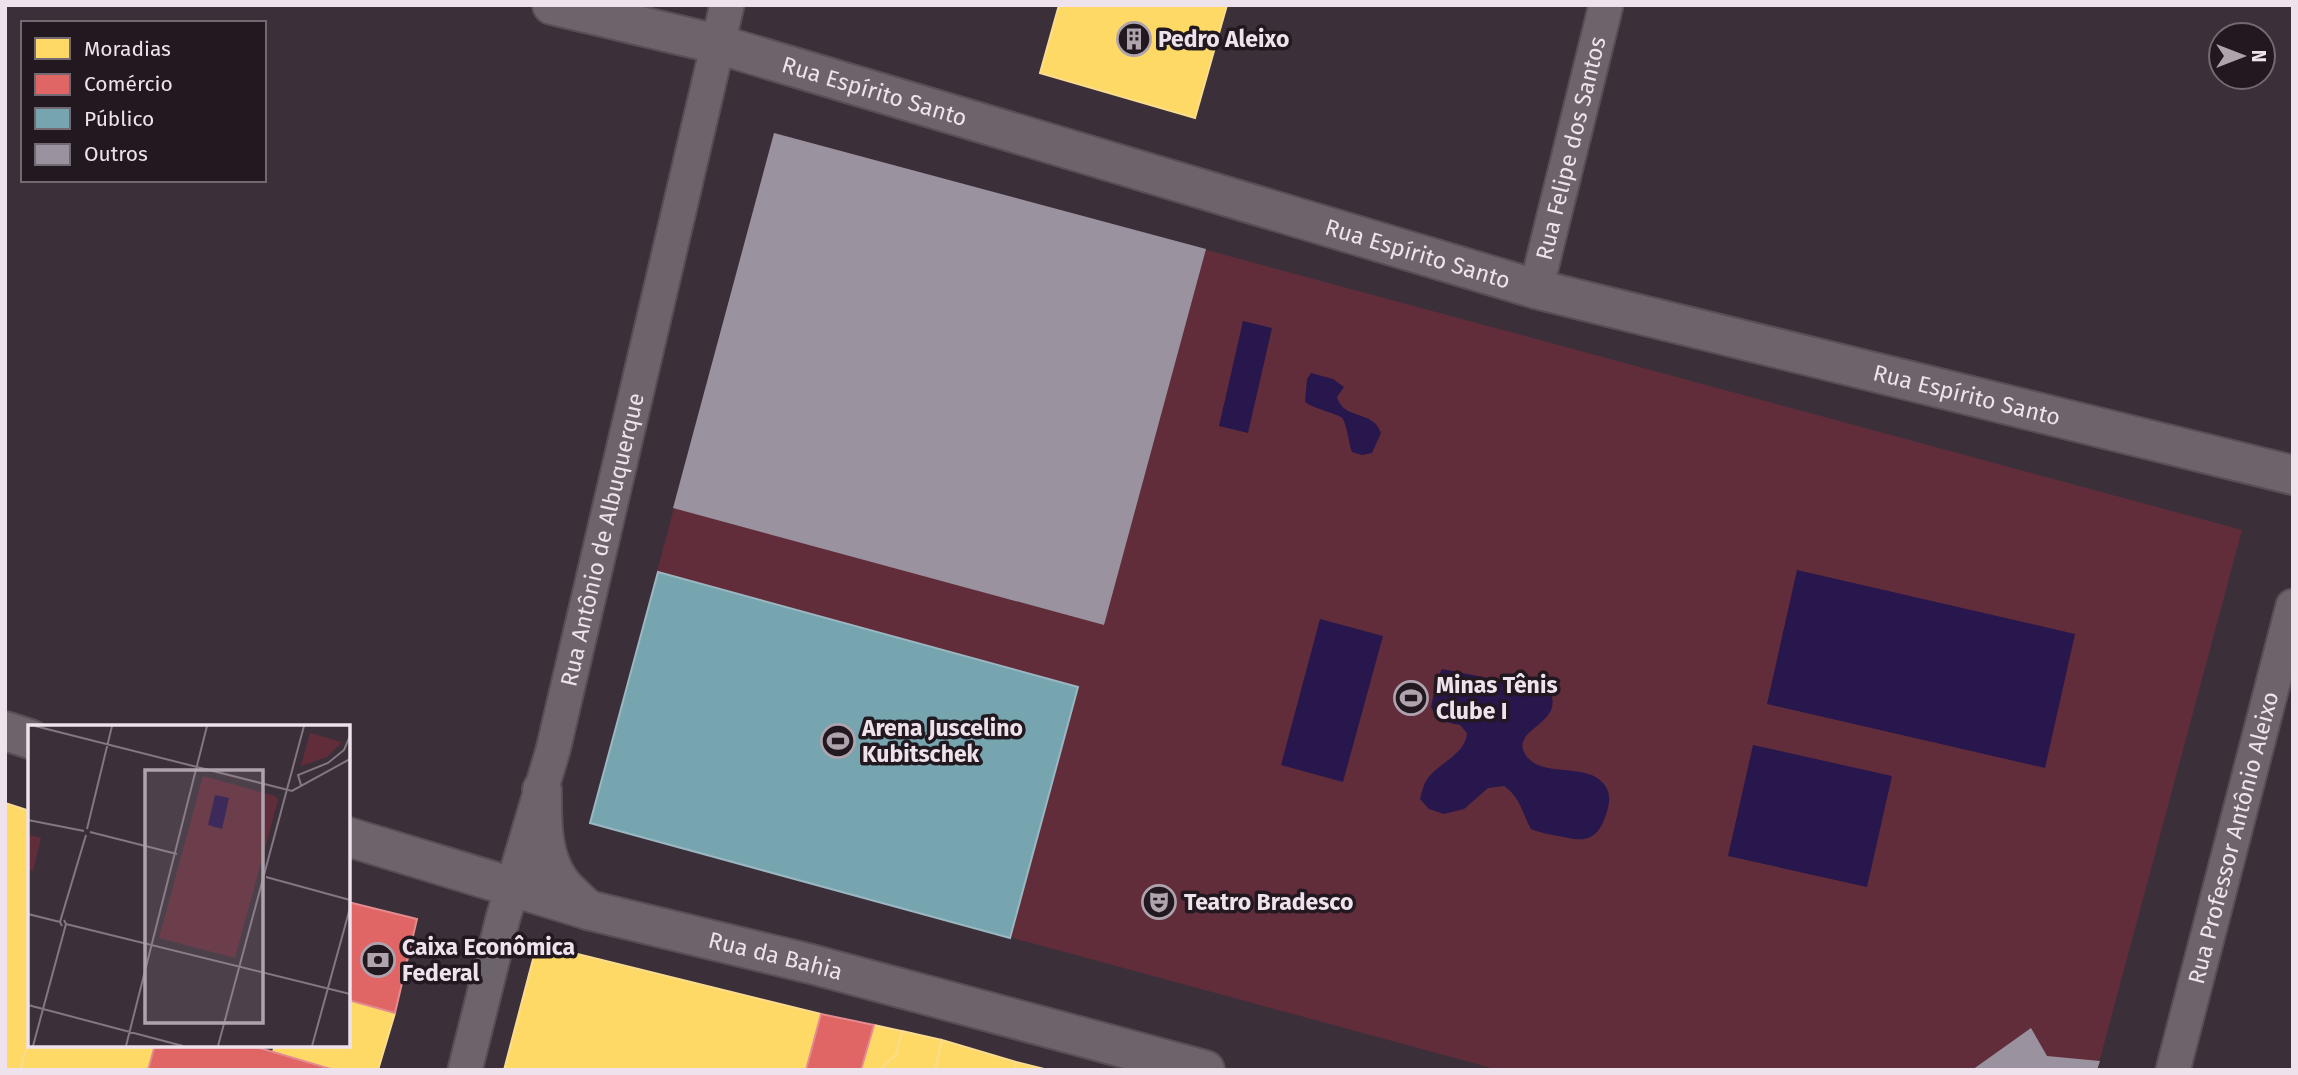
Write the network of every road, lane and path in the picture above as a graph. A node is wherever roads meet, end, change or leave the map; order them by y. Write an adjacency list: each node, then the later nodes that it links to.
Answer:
1 (551, 5): 4 (street, Rua Espírito Santo)
2 (727, 5): 4 (street, Rua Antônio de Albuquerque)
3 (1606, 5): 5 (street, Rua Felipe dos Santos)
4 (717, 44): 5 (street, Rua Espírito Santo); 10 (street, Rua Antônio de Albuquerque)
5 (1536, 289): 6 (street, Rua Espírito Santo)
6 (2293, 475)
7 (2293, 606): 16 (street, Rua Professor Antônio Aleixo)
8 (5, 731): 9 (street)
9 (28, 738)
10 (542, 790): 12 (street, Rua Antônio de Albuquerque); 13 (street)
11 (350, 838): 12 (street, Rua da Bahia)
12 (513, 888): 13 (street, Rua da Bahia); 14 (street, Rua Antônio de Albuquerque)
13 (588, 910): 15 (street, Rua da Bahia)
14 (465, 1070)
15 (1205, 1070)
16 (2173, 1070)

